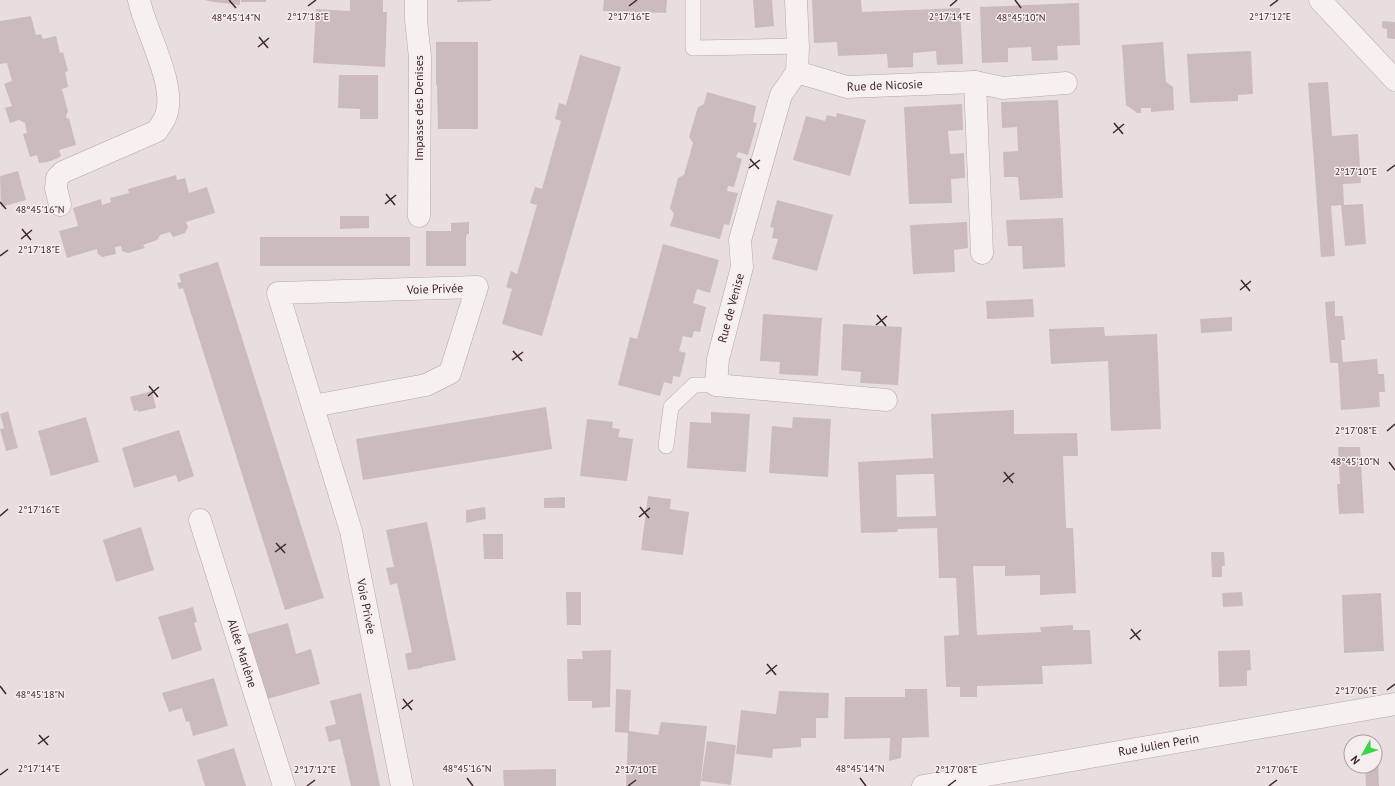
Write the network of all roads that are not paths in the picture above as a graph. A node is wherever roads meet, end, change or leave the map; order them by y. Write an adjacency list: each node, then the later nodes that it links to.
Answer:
1 (138, 0): 11 (street)
2 (416, 0): 12 (street, Impasse des Denises)
3 (693, 0): 6 (lane)
4 (796, 0): 6 (street)
5 (1320, 0): 8 (street)
6 (798, 46): 7 (street)
7 (797, 72): 9 (street, Rue de Nicosie); 14 (street, Rue de Venise)
8 (1395, 80)
9 (974, 82): 10 (street, Rue de Nicosie); 13 (street)
10 (1066, 83)
11 (60, 205)
12 (419, 216)
13 (982, 253)
14 (716, 385): 15 (street); 17 (lane)
15 (886, 400)
16 (313, 406): 16 (street, Voie Privée); 21 (street, Voie Privée)
17 (666, 446)
18 (200, 520): 20 (street, Allée Marlène)
19 (1395, 704): 22 (street, Rue Julien Perin)
20 (284, 786)
21 (402, 786)
22 (923, 786)

